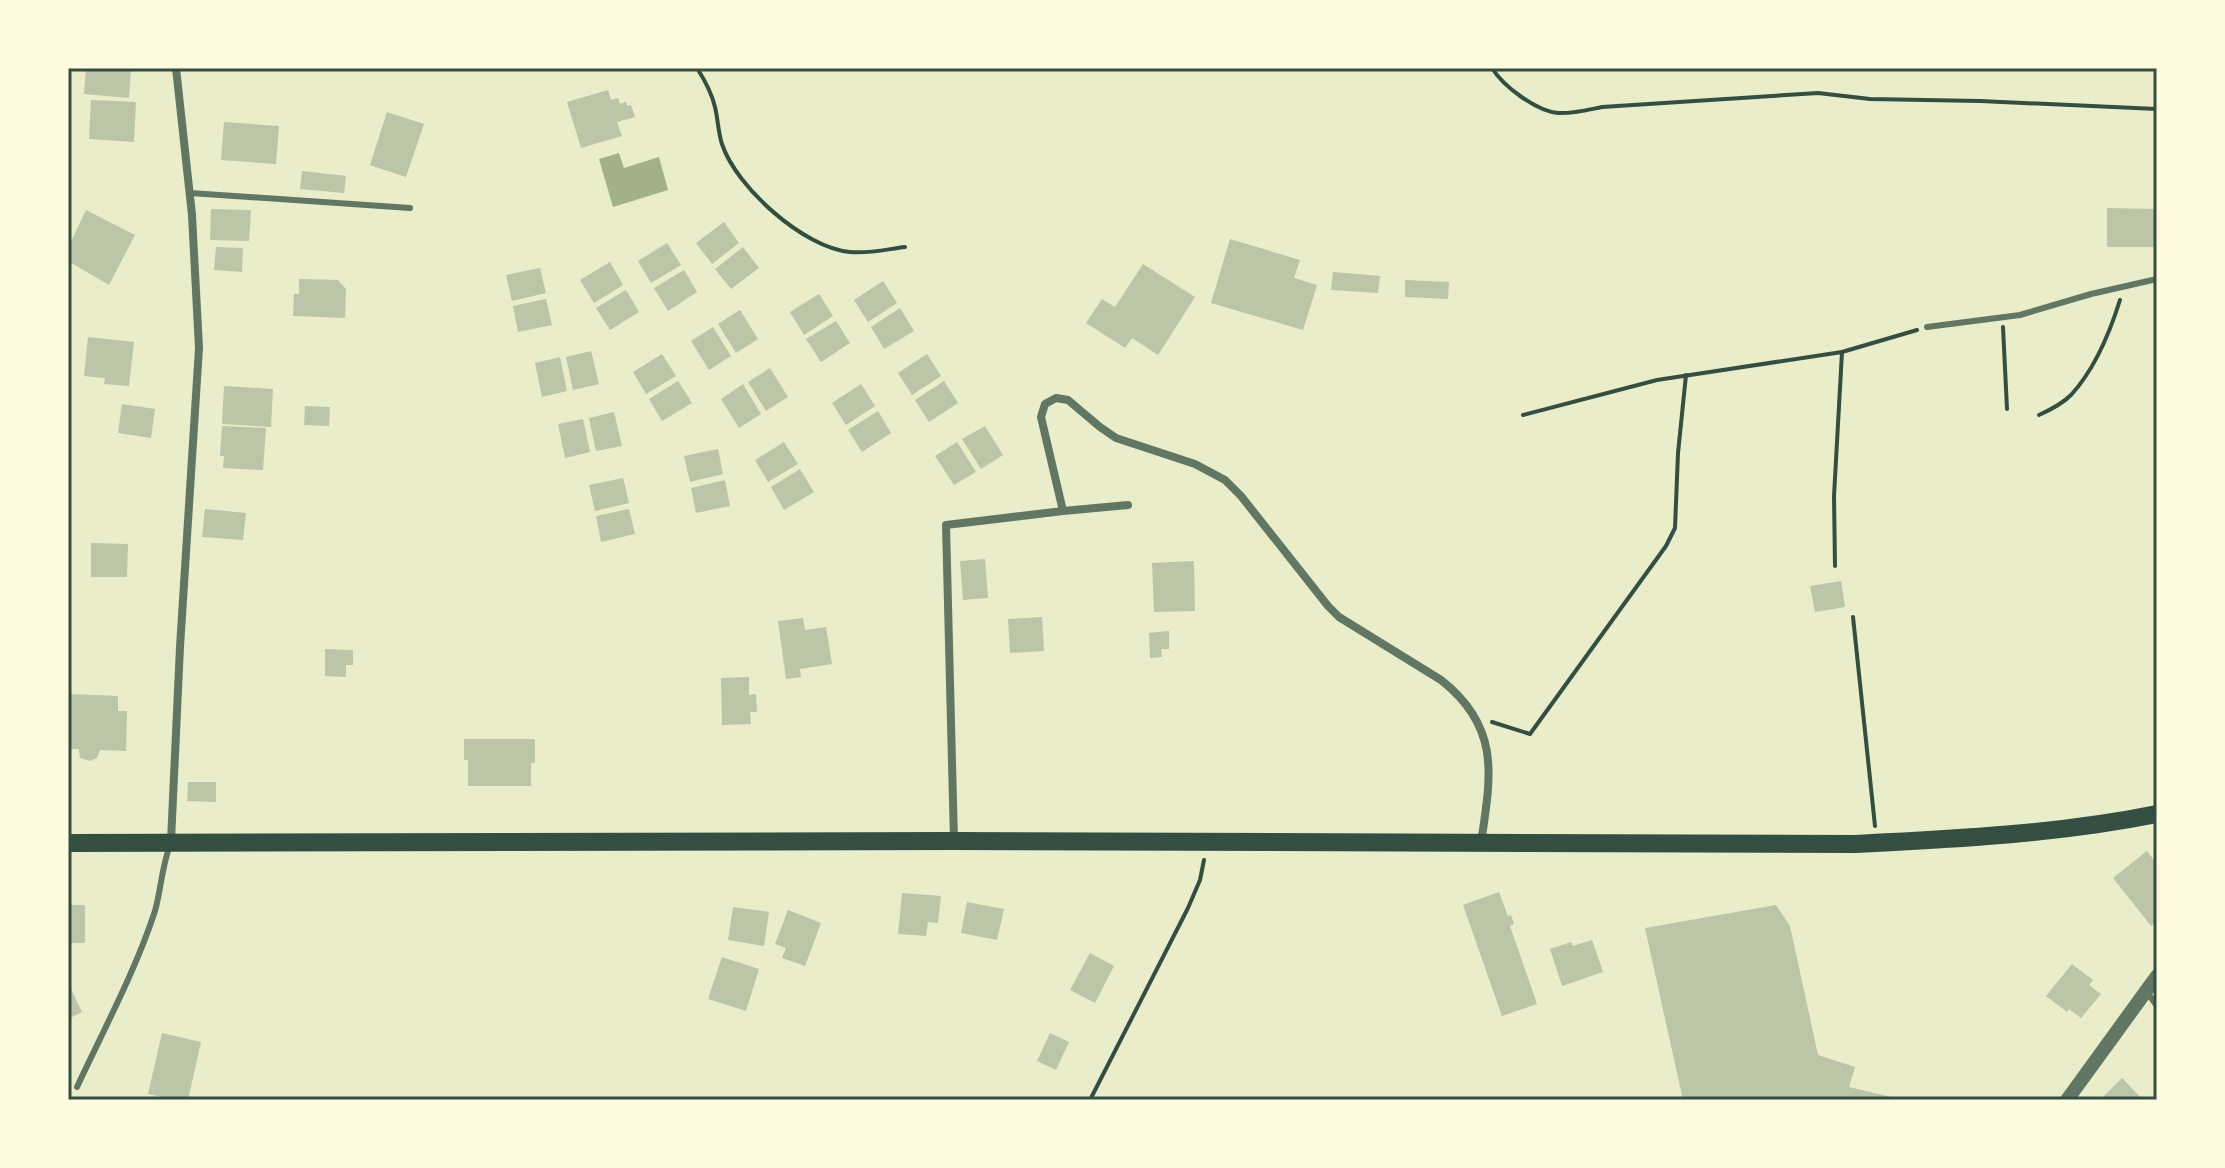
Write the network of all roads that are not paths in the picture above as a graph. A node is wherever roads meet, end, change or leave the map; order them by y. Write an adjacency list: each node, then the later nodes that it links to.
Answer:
1 (176, 68): 2 (street)
2 (190, 193): 3 (lane); 9 (street)
3 (410, 208)
4 (2157, 279): 5 (lane)
5 (1927, 327)
6 (1128, 505): 7 (street)
7 (1063, 511): 10 (street); 12 (street)
8 (2157, 814): 12 (main road)
9 (171, 841): 10 (main road); 11 (main road); 16 (lane)
10 (954, 841): 12 (main road)
11 (68, 843)
12 (1480, 844)
13 (2157, 976): 14 (street)
14 (2146, 991): 15 (lane); 17 (street)
15 (2157, 1006)
16 (77, 1087)
17 (2067, 1100)

